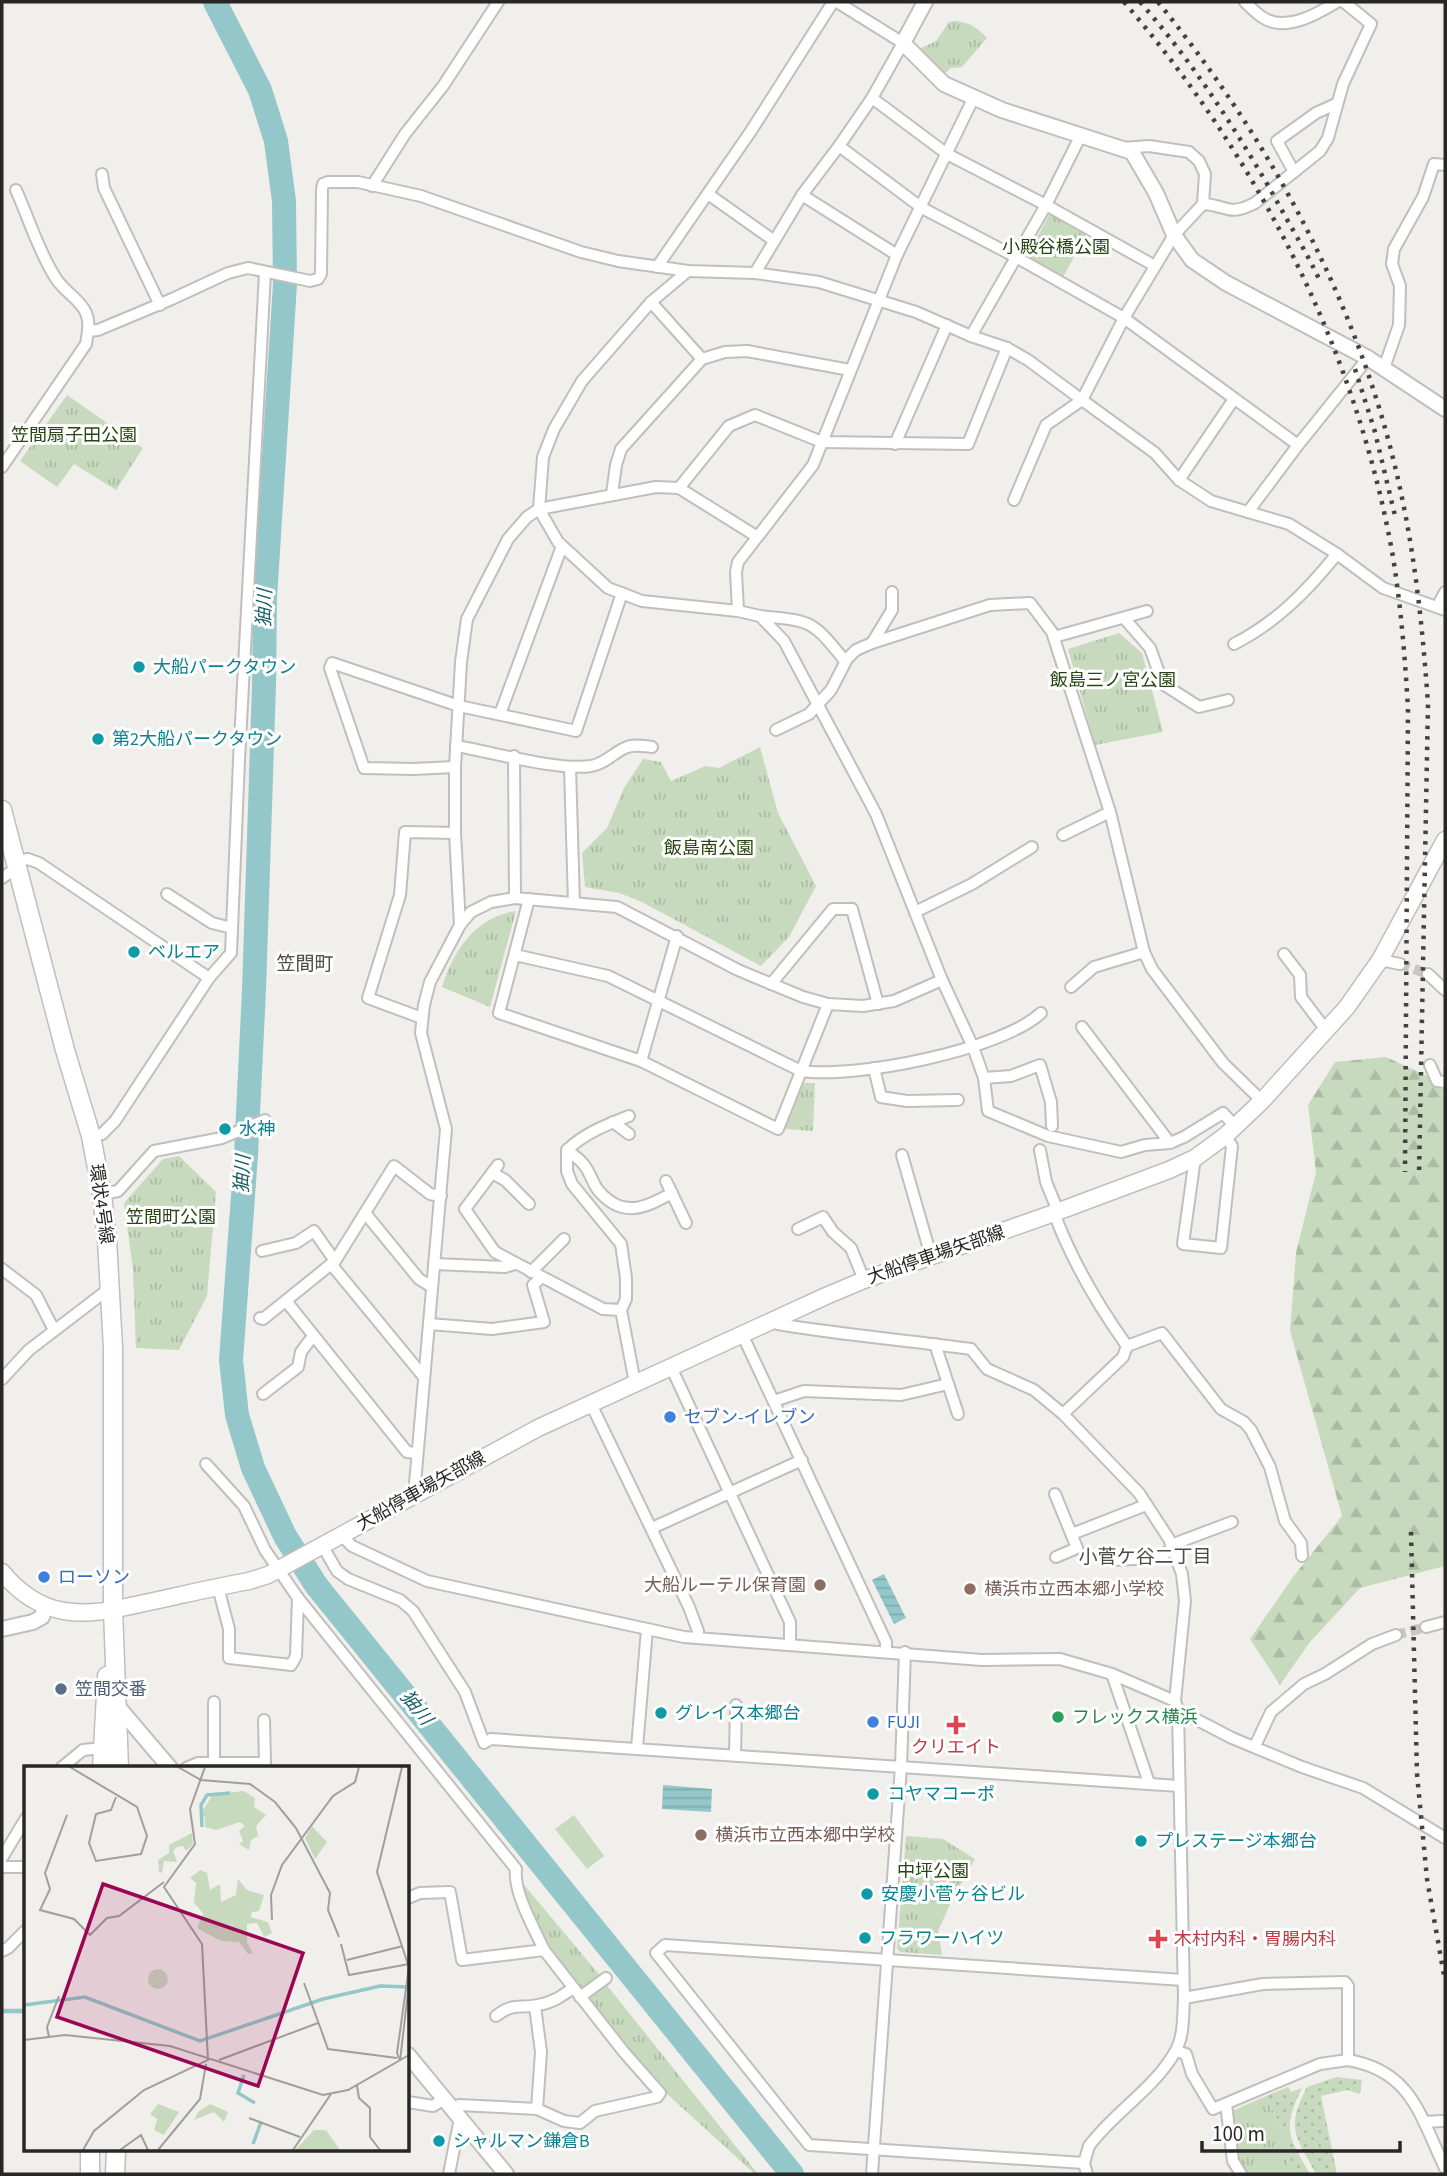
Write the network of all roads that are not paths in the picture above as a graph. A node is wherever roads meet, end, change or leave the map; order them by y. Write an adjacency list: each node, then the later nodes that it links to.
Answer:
1 (498, 2): 18 (street)
2 (835, 2): 7 (street); 20 (street)
3 (925, 2): 7 (street)
4 (1245, 2): 5 (street)
5 (1337, 2)
6 (1344, 2): 10 (street)
7 (903, 43): 8 (street); 9 (street)
8 (872, 97): 12 (street); 14 (street)
9 (974, 97): 11 (street); 14 (street)
10 (1336, 104): 16 (street); 16 (street)
11 (1080, 137): 13 (street); 23 (street)
12 (839, 146): 21 (street); 24 (street)
13 (1121, 148): 22 (street); 25 (street)
14 (947, 154): 23 (street); 24 (street)
15 (1445, 165): 44 (street)
16 (1294, 172): 22 (street)
17 (102, 174): 36 (street)
18 (372, 186): 30 (street); 32 (street)
19 (16, 191): 39 (street)
20 (708, 194): 26 (street); 30 (street)
21 (802, 195): 26 (street); 27 (street)
22 (1203, 204): 25 (street)
23 (1046, 205): 28 (street); 29 (street)
24 (922, 208): 27 (street); 28 (street)
25 (1174, 235): 29 (street); 42 (street)
26 (774, 240): 33 (street)
27 (897, 255): 34 (street)
28 (1016, 257): 37 (street); 40 (street)
29 (1155, 266): 37 (street)
30 (657, 267): 31 (street)
31 (688, 271): 33 (street); 35 (street)
32 (265, 273): 36 (street); 98 (street)
33 (755, 273): 34 (street)
34 (879, 301): 38 (street); 45 (street)
35 (651, 302): 43 (street); 57 (street)
36 (160, 304): 39 (street)
37 (1124, 318): 46 (street); 47 (street)
38 (947, 325): 40 (street); 50 (street)
39 (88, 331): 52 (street)
40 (971, 336): 41 (street)
41 (1007, 348): 47 (street); 50 (street)
42 (1368, 358): 44 (street); 51 (street)
43 (702, 359): 45 (street); 55 (street)
44 (1384, 368): 48 (street)
45 (850, 370): 49 (street)
46 (1234, 399): 51 (street); 53 (street)
47 (1082, 400): 53 (street); 56 (street)
48 (1445, 409)
49 (822, 442): 50 (street); 54 (street); 59 (street)
50 (895, 444)
51 (1298, 445): 58 (street)
52 (2, 467)
53 (1179, 480): 58 (street)
54 (678, 488): 55 (street); 59 (street)
55 (612, 494): 57 (street)
56 (1014, 500)
57 (539, 509): 60 (street); 76 (street)
58 (1248, 512): 61 (street)
59 (756, 536): 66 (street)
60 (562, 547): 64 (street); 77 (street)
61 (1337, 554): 65 (street); 72 (street)
62 (892, 592): 71 (street)
63 (1445, 592): 65 (street)
64 (622, 593): 66 (street); 77 (street)
65 (1441, 609)
66 (738, 611): 68 (street)
67 (1147, 611): 69 (street)
68 (760, 616): 73 (street); 75 (street)
69 (1124, 618): 70 (street); 74 (street)
70 (1054, 637): 71 (street); 84 (street)
71 (872, 643): 73 (street)
72 (1234, 644)
73 (845, 661): 75 (street)
74 (1228, 700)
75 (818, 705): 78 (street); 96 (street)
76 (459, 706): 77 (street); 79 (street); 82 (street)
77 (500, 714)
78 (776, 730)
79 (456, 746): 81 (street); 82 (street)
80 (652, 747): 83 (street)
81 (514, 756): 83 (street); 93 (street)
82 (455, 767): 86 (street)
83 (570, 767): 95 (street)
84 (1110, 812): 87 (street); 100 (street)
85 (3, 817): 90 (main road, 環状4号線)
86 (456, 833): 97 (street); 115 (street)
87 (1063, 835)
88 (1445, 840): 103 (main road, 大船停車場矢部線)
89 (1032, 847): 96 (street)
90 (18, 864): 91 (street); 106 (street); 133 (main road, 環状4号線)
91 (2, 877)
92 (167, 894): 98 (street)
93 (515, 898): 94 (street); 97 (street)
94 (528, 900): 95 (street); 102 (street)
95 (574, 903): 99 (street)
96 (915, 912): 107 (street)
97 (460, 925): 115 (street)
98 (232, 928): 106 (street)
99 (677, 936): 108 (street); 111 (street)
100 (1144, 952): 109 (street); 126 (street)
101 (1284, 954): 117 (street)
102 (514, 955): 111 (street); 119 (street)
103 (1380, 960): 104 (street); 117 (main road, 大船停車場矢部線)
104 (1400, 964)
105 (1427, 974): 110 (street)
106 (209, 978): 133 (street)
107 (942, 980): 113 (street); 118 (street)
108 (771, 984): 112 (street); 113 (street)
109 (1071, 987)
110 (1445, 990)
111 (659, 1000): 119 (street); 122 (street)
112 (828, 1004): 113 (street); 122 (street)
113 (878, 1004)
114 (1041, 1013): 118 (street)
115 (422, 1018): 142 (street)
116 (1083, 1027): 134 (street)
117 (1326, 1030): 126 (main road, 大船停車場矢部線)
118 (973, 1047): 121 (street); 123 (street)
119 (641, 1061): 122 (street)
120 (1430, 1065): 124 (street)
121 (874, 1068): 122 (street); 125 (street)
122 (801, 1071)
123 (984, 1078): 130 (street); 134 (street)
124 (1445, 1082)
125 (958, 1100)
126 (1262, 1101): 131 (main road, 大船停車場矢部線)
127 (629, 1115): 129 (street)
128 (265, 1120): 141 (street)
129 (613, 1122): 132 (street); 135 (street)
130 (1052, 1126)
131 (1230, 1131): 134 (street); 138 (main road, 大船停車場矢部線); 138 (street)
132 (629, 1135)
133 (91, 1136): 141 (main road, 環状4号線)
134 (1170, 1143)
135 (568, 1150): 140 (street); 160 (street)
136 (1040, 1150): 144 (street)
137 (902, 1155): 150 (street)
138 (1195, 1158): 144 (main road, 大船停車場矢部線)
139 (666, 1181): 140 (street)
140 (672, 1193): 146 (street)
141 (102, 1194): 158 (main road, 環状4号線)
142 (441, 1196): 145 (street); 152 (street)
143 (529, 1204): 153 (street)
144 (1056, 1212): 150 (main road, 大船停車場矢部線); 168 (street)
145 (365, 1213): 151 (street); 157 (street)
146 (686, 1223)
147 (798, 1229): 156 (street)
148 (564, 1239): 155 (street)
149 (262, 1251): 151 (street)
150 (932, 1256): 156 (main road, 大船停車場矢部線)
151 (333, 1263): 159 (street); 170 (street)
152 (434, 1264): 153 (street); 157 (street)
153 (515, 1264): 155 (street)
154 (2, 1269): 164 (street)
155 (536, 1275): 160 (street); 163 (street)
156 (864, 1280): 162 (main road, 大船停車場矢部線)
157 (432, 1287): 163 (street)
158 (110, 1289): 164 (street); 200 (main road, 環状4号線)
159 (286, 1301): 161 (street); 166 (street)
160 (621, 1310): 172 (street)
161 (260, 1318)
162 (773, 1320): 165 (main road, 大船停車場矢部線); 167 (street)
163 (429, 1324): 170 (street)
164 (54, 1329): 171 (street)
165 (742, 1334): 169 (main road, 大船停車場矢部線); 175 (street)
166 (313, 1336): 174 (street); 179 (street)
167 (935, 1344): 173 (street); 178 (street)
168 (1127, 1346): 178 (street); 192 (street)
169 (671, 1367): 172 (main road, 大船停車場矢部線); 182 (street)
170 (423, 1376): 179 (street)
171 (2, 1379)
172 (635, 1383): 176 (main road, 大船停車場矢部線)
173 (948, 1384): 175 (street); 177 (street)
174 (263, 1394)
175 (774, 1401): 180 (street)
176 (591, 1404): 184 (main road, 大船停車場矢部線); 187 (street)
177 (958, 1414)
178 (1063, 1414): 185 (street)
179 (417, 1453): 184 (street)
180 (802, 1460): 182 (street); 208 (street)
181 (206, 1464): 195 (street)
182 (729, 1493): 187 (street); 207 (street)
183 (1055, 1494): 188 (street)
184 (414, 1495): 189 (main road, 大船停車場矢部線)
185 (1146, 1505): 188 (street); 191 (street)
186 (1232, 1522): 191 (street)
187 (652, 1528): 206 (street)
188 (1072, 1534): 193 (street)
189 (341, 1535): 190 (main road, 大船停車場矢部線); 204 (street)
190 (320, 1547): 195 (main road, 大船停車場矢部線); 218 (street)
191 (1172, 1547): 194 (street); 214 (street)
192 (1302, 1556)
193 (1056, 1558)
194 (1114, 1560)
195 (281, 1569): 197 (main road); 198 (street)
196 (2, 1572): 199 (main road)
197 (218, 1587): 198 (street); 200 (main road)
198 (298, 1598): 236 (street)
199 (45, 1605): 200 (main road); 203 (street)
200 (113, 1610): 211 (main road, 環状4号線)
201 (1445, 1622): 202 (street)
202 (1426, 1627)
203 (2, 1629)
204 (647, 1629): 206 (street); 218 (street)
205 (1396, 1635): 216 (street)
206 (697, 1638): 207 (street)
207 (790, 1645): 208 (street)
208 (886, 1651): 209 (street)
209 (905, 1652): 210 (street); 226 (street)
210 (1112, 1674): 214 (street); 227 (street)
211 (112, 1699): 217 (main road, 環状4号線); 223 (main road, 環状4号線); 224 (street)
212 (214, 1702): 220 (street)
213 (736, 1704): 219 (street)
214 (1176, 1705): 216 (street); 228 (street)
215 (264, 1720): 220 (street)
216 (1255, 1746): 230 (street)
217 (103, 1748): 221 (street); 222 (main road, 環状4号線)
218 (637, 1748): 219 (street)
219 (735, 1755): 226 (street)
220 (214, 1762): 225 (street)
221 (63, 1766)
222 (102, 1766)
223 (119, 1766)
224 (168, 1766)
225 (191, 1766)
226 (901, 1766): 227 (street); 238 (street)
227 (1149, 1783): 228 (street)
228 (1179, 1786): 240 (street)
229 (24, 1821): 231 (street)
230 (1445, 1838)
231 (2, 1858)
232 (2, 1867): 233 (street)
233 (24, 1867)
234 (410, 1897): 236 (street)
235 (24, 1932): 237 (street)
236 (544, 1950): 241 (street)
237 (2, 1951)
238 (887, 1960): 240 (street); 254 (street); 254 (street)
239 (606, 1978): 241 (street)
240 (1183, 1980): 242 (street)
241 (577, 1992): 243 (street); 251 (street)
242 (1184, 1998): 245 (street); 247 (street)
243 (535, 2006): 244 (street); 251 (street)
244 (496, 2016)
245 (1176, 2051): 249 (street); 258 (street)
246 (410, 2057): 250 (street)
247 (1348, 2060): 249 (street); 253 (street)
248 (410, 2102): 250 (street)
249 (1226, 2104): 264 (street)
250 (452, 2109): 251 (street); 261 (street); 262 (street)
251 (537, 2109)
252 (1442, 2121): 253 (street)
253 (1424, 2122): 257 (street)
254 (874, 2149): 258 (street); 263 (street)
255 (90, 2152): 259 (main road)
256 (116, 2152): 260 (main road)
257 (1445, 2168)
258 (1086, 2169)
259 (90, 2174)
260 (115, 2174)
261 (449, 2174)
262 (506, 2174)
263 (872, 2174)
264 (1241, 2174)

